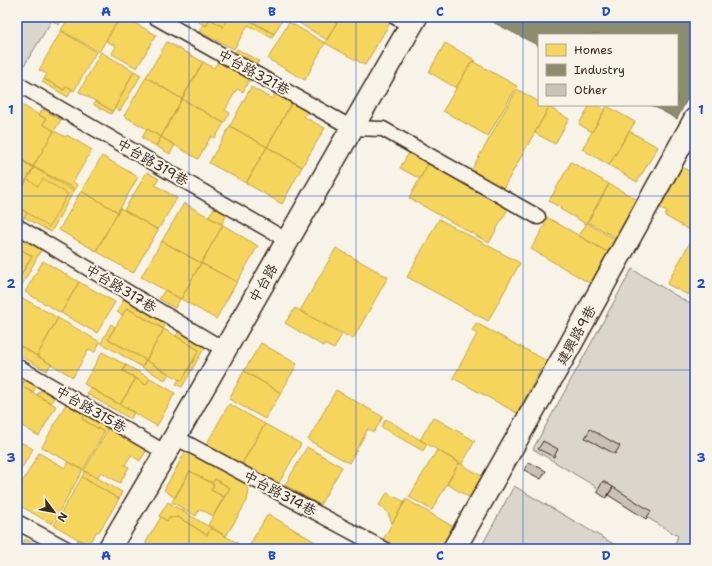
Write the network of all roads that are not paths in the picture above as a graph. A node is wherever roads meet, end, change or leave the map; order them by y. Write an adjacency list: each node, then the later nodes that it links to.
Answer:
1 (156, 17): 5 (lane, 中台路321巷)
2 (408, 20): 5 (street, 中台路)
3 (18, 84): 8 (lane, 中台路319巷)
4 (695, 119): 16 (street, 建興路9巷)
5 (352, 128): 6 (lane); 8 (street, 中台路)
6 (538, 217)
7 (17, 226): 9 (lane, 中台路317巷)
8 (288, 241): 9 (street, 中台路)
9 (225, 350): 11 (street, 中台路)
10 (17, 366): 11 (lane, 中台路315巷)
11 (171, 445): 14 (street, 中台路); 15 (lane, 中台路314巷)
12 (17, 522): 13 (lane)
13 (67, 549)
14 (109, 549)
15 (384, 549)
16 (454, 549)

